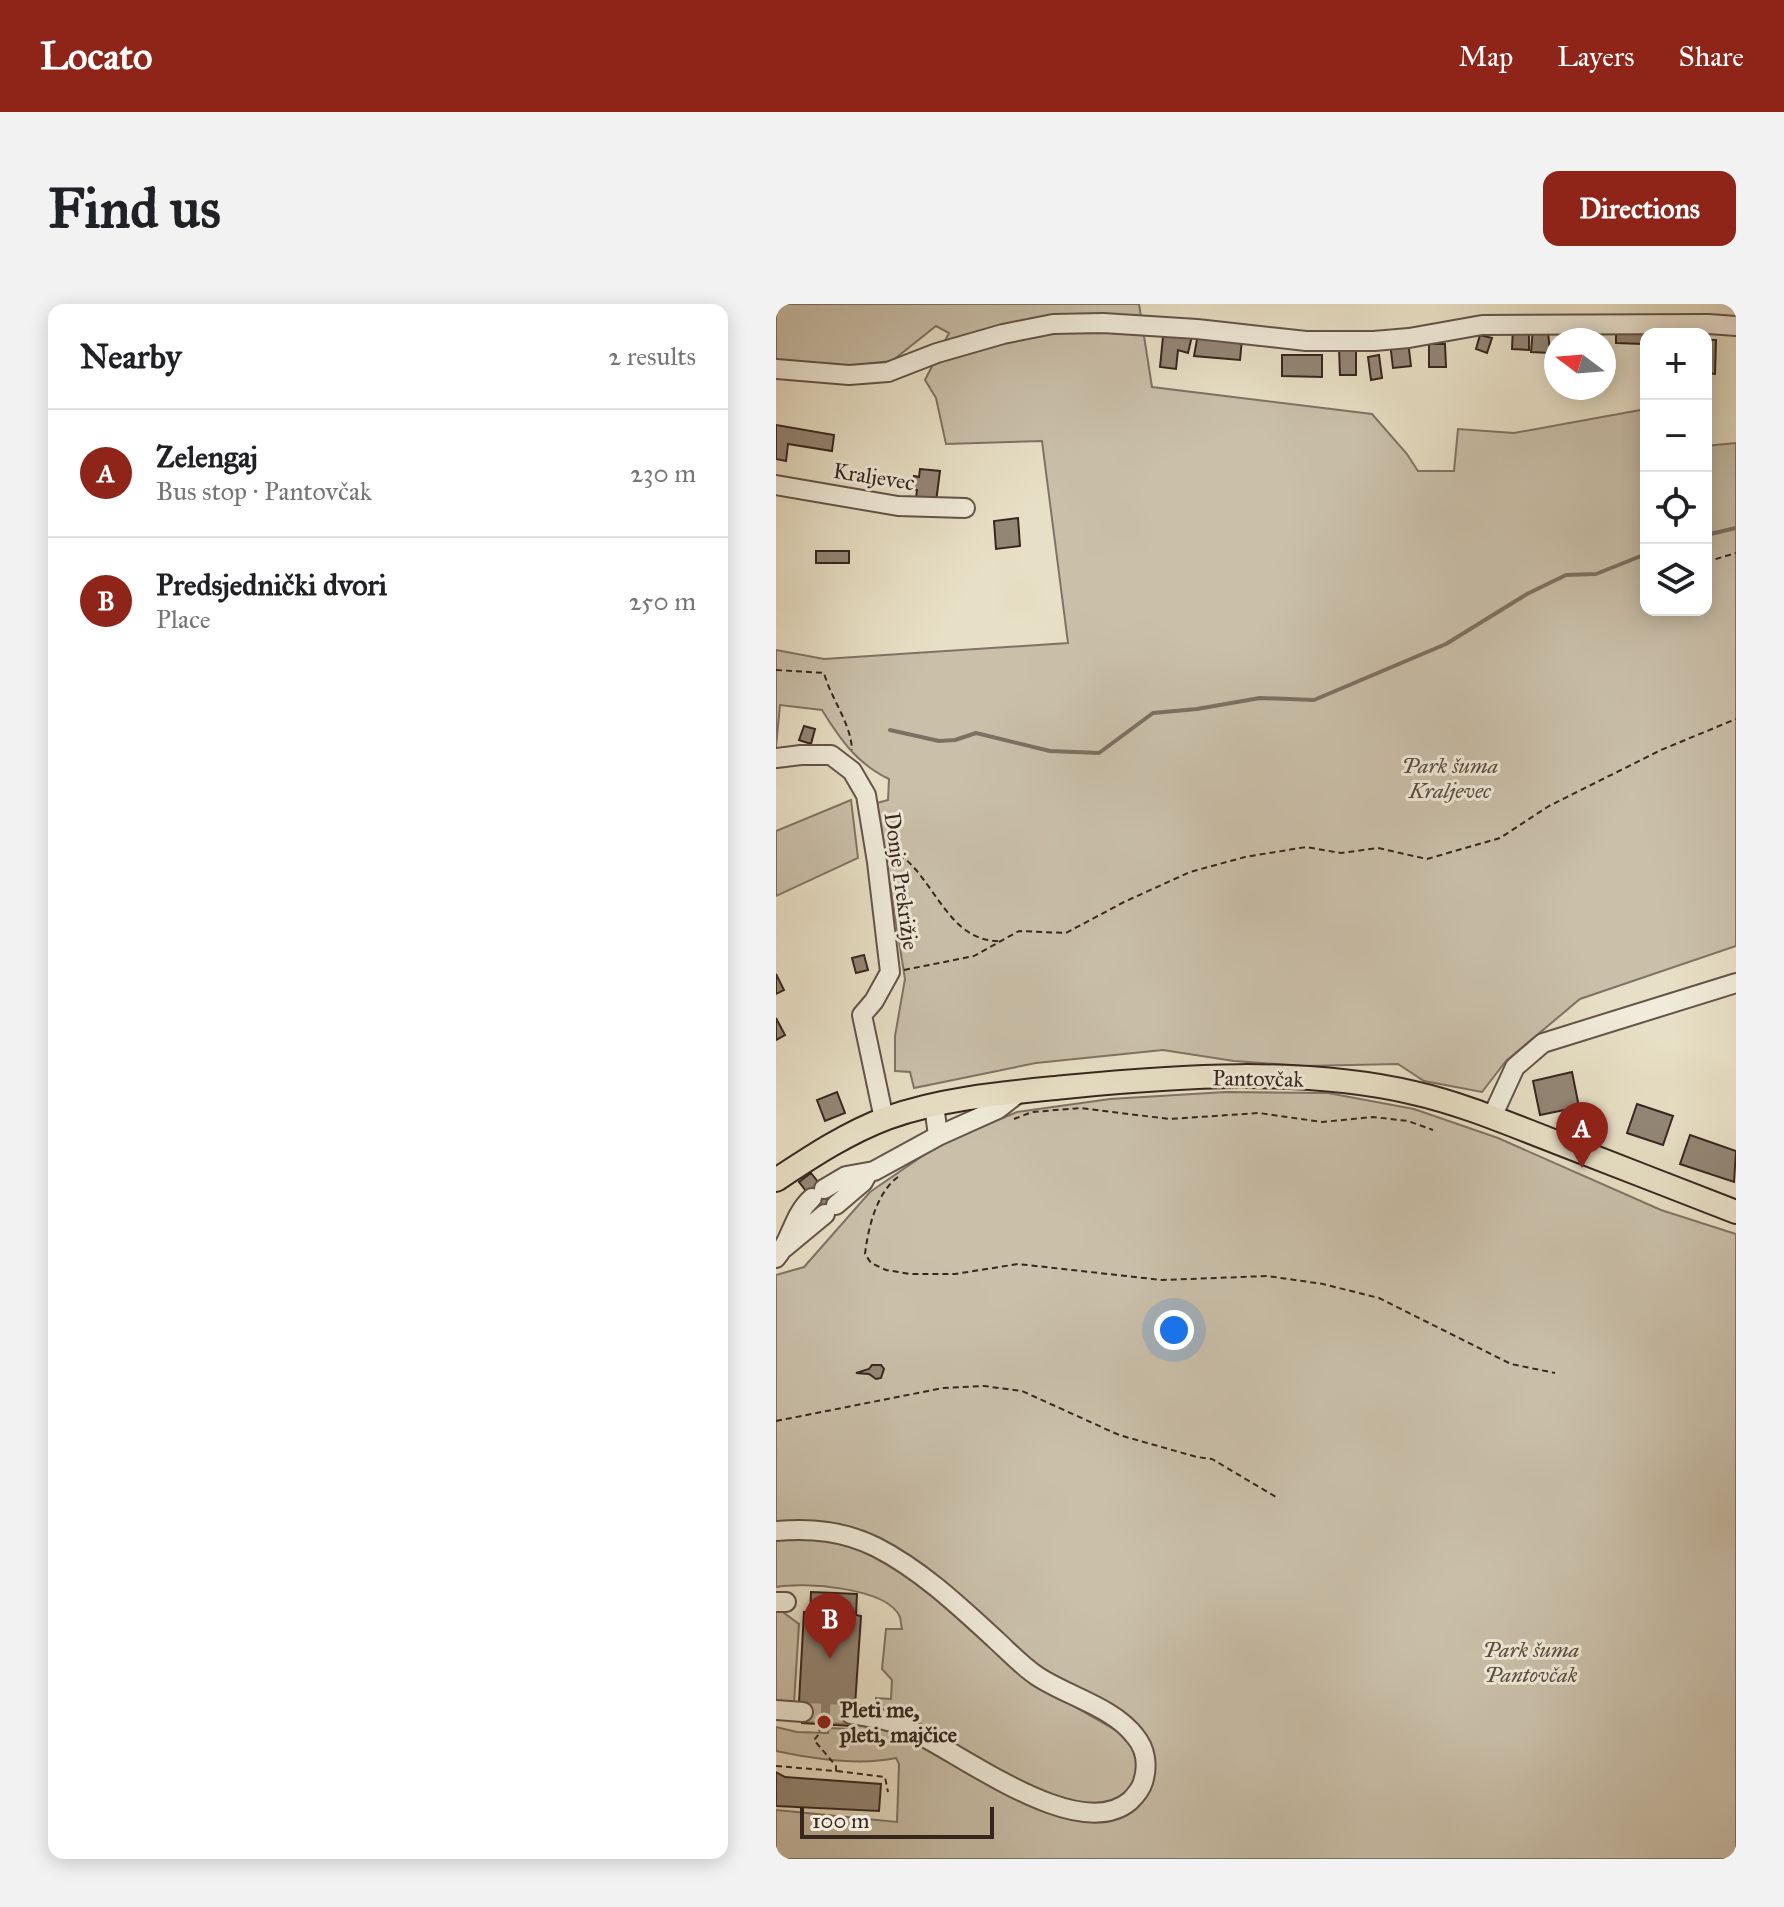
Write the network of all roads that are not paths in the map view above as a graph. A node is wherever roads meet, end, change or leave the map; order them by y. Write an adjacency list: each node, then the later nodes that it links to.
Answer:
1 (1736, 326): 2 (street)
2 (776, 369)
3 (776, 485): 4 (street, Kraljevec)
4 (965, 508)
5 (776, 758): 10 (street, Donje Prekrižje)
6 (1736, 983): 9 (street)
7 (1021, 1091): 8 (main road, Pantovčak); 9 (main road, Pantovčak); 11 (street)
8 (934, 1105): 10 (main road, Pantovčak); 11 (street)
9 (1492, 1117): 14 (main road, Pantovčak)
10 (884, 1119): 13 (main road, Pantovčak)
11 (938, 1136): 12 (street)
12 (868, 1173): 15 (street); 15 (street)
13 (776, 1180)
14 (1736, 1212)
15 (780, 1253)
16 (776, 1531): 19 (street)
17 (776, 1710): 18 (street)
18 (803, 1712)
19 (851, 1714)

